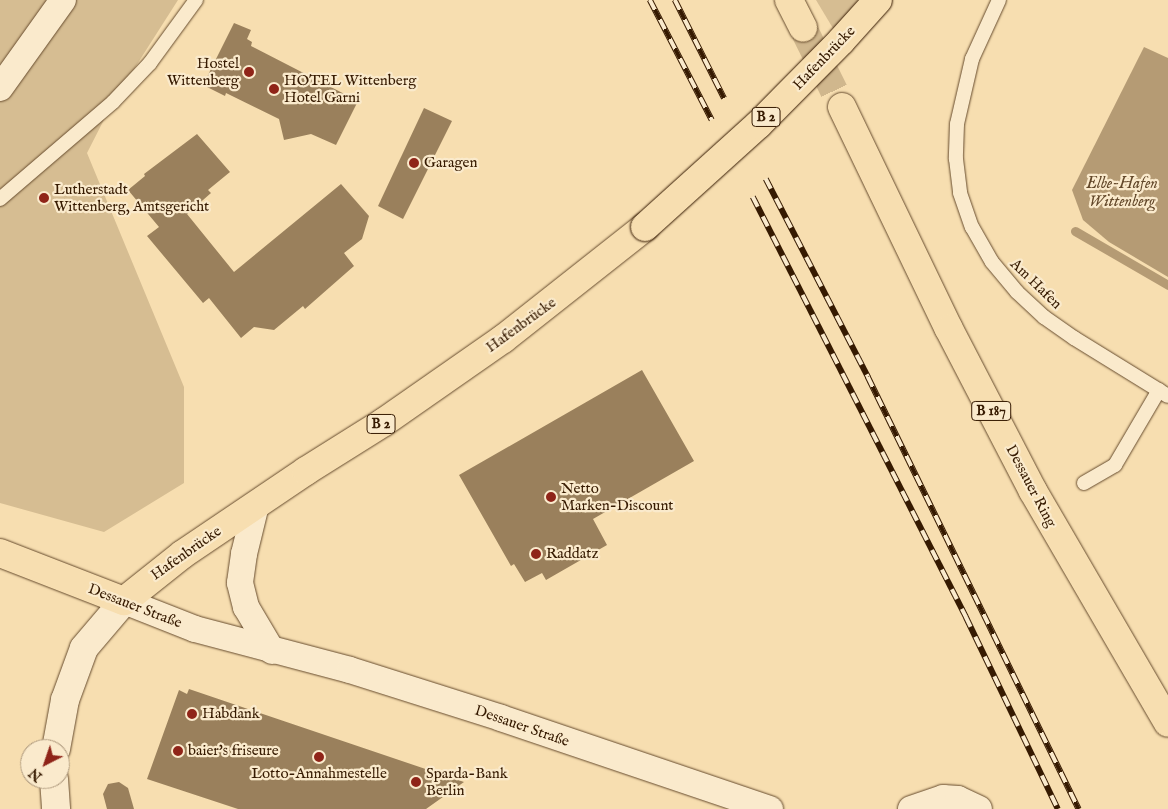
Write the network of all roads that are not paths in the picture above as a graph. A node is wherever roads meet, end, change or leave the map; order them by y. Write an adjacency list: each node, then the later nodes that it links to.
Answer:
1 (63, 0): 7 (street)
2 (196, 0): 9 (lane)
3 (789, 0): 6 (main road)
4 (878, 0): 12 (main road, Hafenbrücke / B 2, bridge)
5 (999, 0): 10 (lane, Am Hafen)
6 (803, 28)
7 (0, 88)
8 (842, 107): 16 (main road, Dessauer Ring / B 187)
9 (0, 199)
10 (1163, 393): 11 (lane)
11 (1084, 483)
12 (256, 505): 14 (main road, Hafenbrücke / B 2); 15 (street)
13 (0, 553): 14 (main road, Dessauer Straße)
14 (124, 602): 15 (street, Dessauer Straße); 17 (street)
15 (272, 650): 20 (street, Dessauer Straße)
16 (1168, 723)
17 (58, 739)
18 (55, 789): 19 (street)
19 (56, 809)
20 (770, 809)
21 (911, 809): 22 (street)
22 (979, 809)

